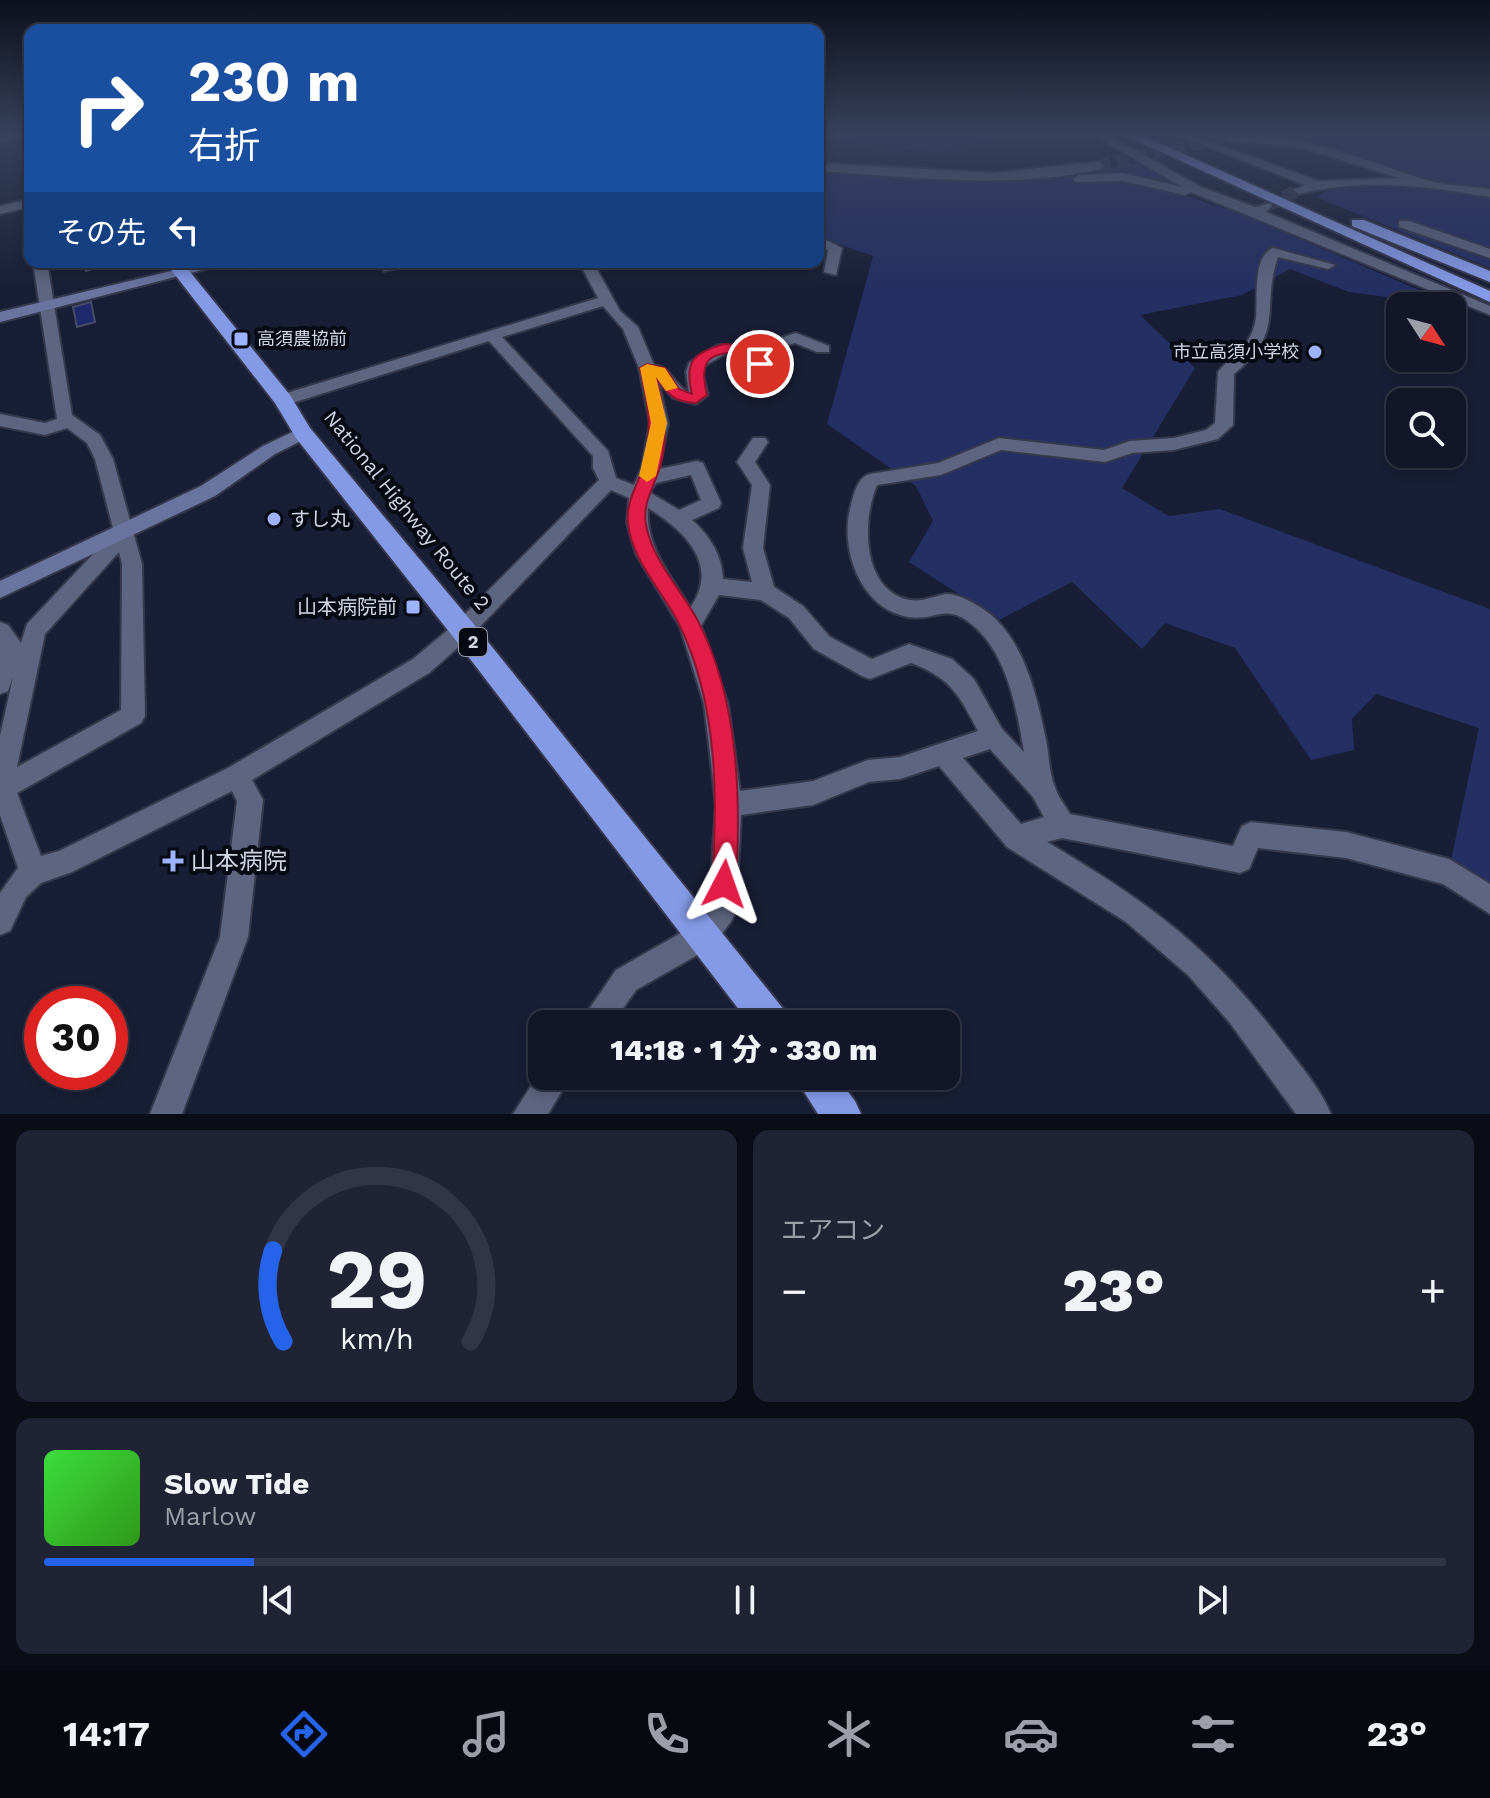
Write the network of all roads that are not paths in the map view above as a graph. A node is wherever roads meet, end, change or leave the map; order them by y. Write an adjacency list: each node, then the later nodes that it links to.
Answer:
1 (1163, 186): 7 (street)
2 (1190, 186): 7 (street)
3 (1244, 186): 21 (highway)
4 (1274, 186): 20 (highway)
5 (1310, 186): 8 (street)
6 (1439, 186): 9 (street)
7 (1197, 190): 24 (street)
8 (1299, 190)
9 (1490, 193)
10 (24, 204): 11 (street)
11 (0, 210)
12 (1404, 224): 14 (street)
13 (824, 243): 15 (street)
14 (1490, 254)
15 (826, 259)
16 (1328, 265): 49 (street)
17 (41, 268): 23 (street)
18 (177, 268): 23 (street); 29 (highway, National Highway Route 2 / 2)
19 (589, 268): 22 (street)
20 (1490, 277)
21 (1490, 297)
22 (606, 300): 26 (street); 28 (street)
23 (46, 306): 25 (street); 31 (street)
24 (1490, 311)
25 (0, 317)
26 (492, 335): 29 (street); 34 (street)
27 (823, 349): 28 (street)
28 (647, 368): 35 (street)
29 (283, 400): 32 (highway, National Highway Route 2 / 2)
30 (0, 420): 31 (street)
31 (68, 422): 37 (street)
32 (303, 433): 37 (street); 42 (highway, National Highway Route 2 / 2)
33 (759, 442): 40 (street)
34 (609, 482): 35 (street); 42 (street)
35 (639, 493): 36 (street); 36 (street); 41 (street)
36 (679, 518): 38 (street)
37 (124, 533): 39 (street); 48 (street); 48 (street)
38 (714, 586): 40 (street); 41 (street)
39 (0, 590)
40 (765, 592): 45 (street)
41 (690, 625): 50 (street)
42 (463, 630): 47 (street); 56 (highway, National Highway Route 2 / 2)
43 (0, 631): 44 (street)
44 (2, 673)
45 (994, 737): 46 (street); 49 (street)
46 (943, 753): 50 (street); 52 (street)
47 (237, 776): 53 (street); 61 (street)
48 (3, 788): 53 (street)
49 (1042, 789): 51 (street)
50 (729, 805): 56 (street)
51 (1062, 825): 52 (street); 54 (street)
52 (1016, 838): 64 (street)
53 (33, 872): 55 (street)
54 (1490, 900)
55 (0, 921)
56 (703, 936): 57 (street); 58 (highway, National Highway Route 2 / 2)
57 (604, 1010)
58 (761, 1010)
59 (546, 1090): 62 (street)
60 (823, 1090): 63 (highway)
61 (166, 1114)
62 (529, 1114)
63 (842, 1114)
64 (1315, 1114)

